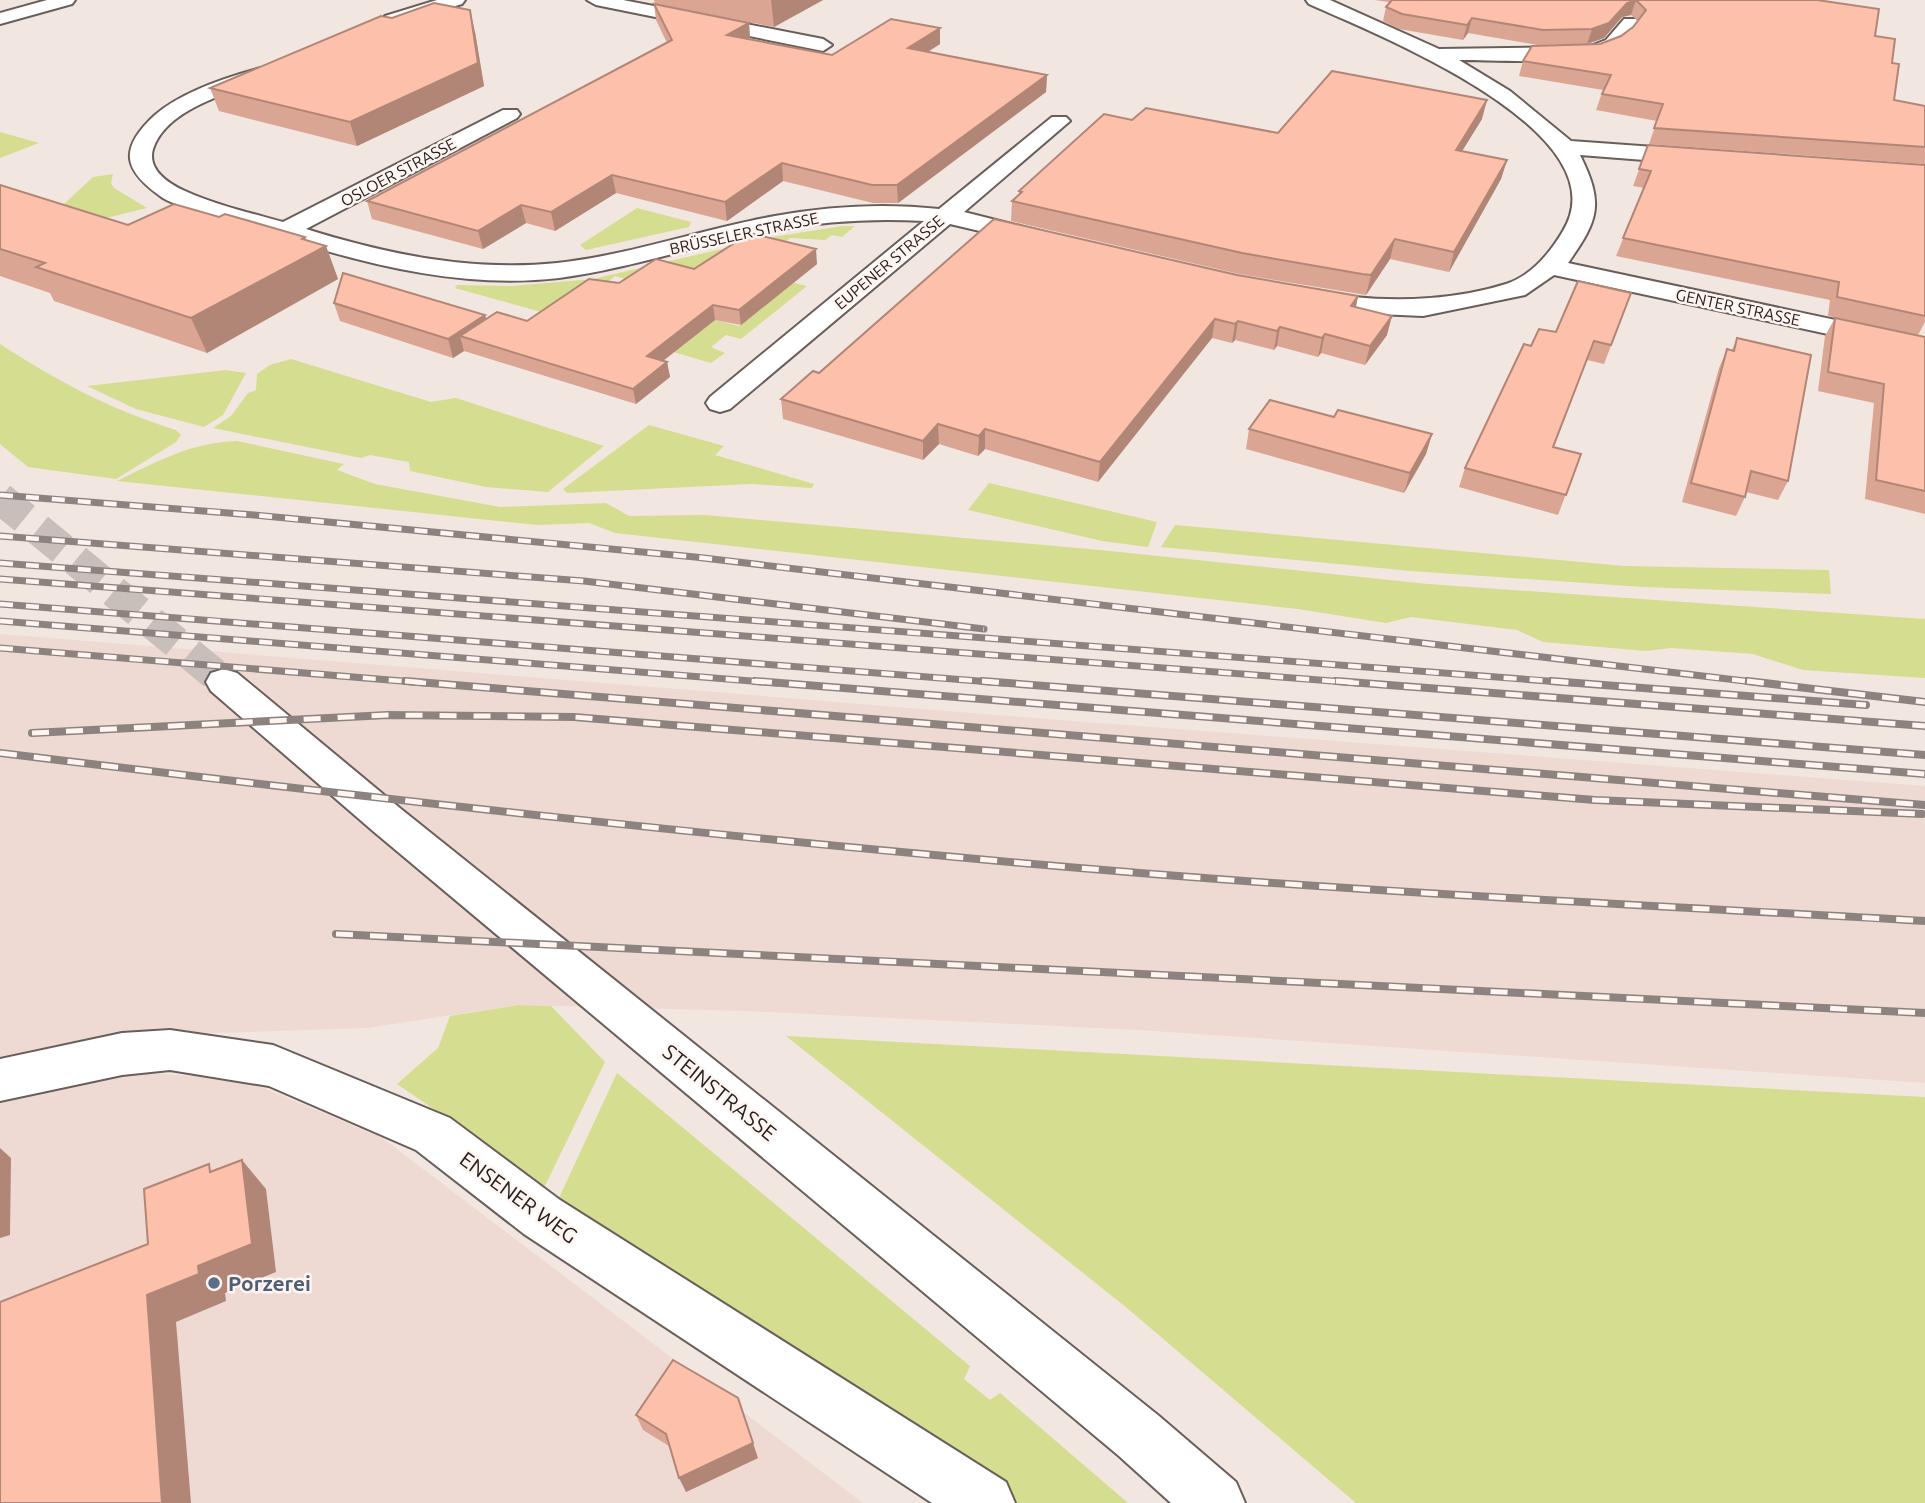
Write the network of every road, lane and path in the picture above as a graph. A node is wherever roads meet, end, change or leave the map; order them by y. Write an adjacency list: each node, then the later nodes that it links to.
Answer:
1 (66, 0): 5 (street)
2 (456, 0): 7 (street)
3 (596, 0): 8 (street)
4 (1315, 0): 9 (street)
5 (0, 19)
6 (1630, 23): 9 (street)
7 (371, 28)
8 (823, 45)
9 (1436, 55): 13 (street)
10 (280, 66): 16 (street, BRÜSSELER STRASSE)
11 (510, 114): 16 (street, OSLOER STRASSE)
12 (1059, 121): 15 (street, EUPENER STRASSE)
13 (1566, 148): 14 (street); 18 (street)
14 (1713, 158)
15 (944, 216): 16 (street, BRÜSSELER STRASSE); 17 (street, BRÜSSELER STRASSE); 21 (street, EUPENER STRASSE)
16 (286, 230)
17 (1052, 242)
18 (1550, 267): 19 (street); 20 (street, GENTER STRASSE)
19 (1287, 294)
20 (1925, 347)
21 (720, 402)
22 (224, 682): 25 (street, STEINSTRASSE)
23 (0, 1080): 24 (street, ENSENER WEG)
24 (985, 1503)
25 (1215, 1503)

